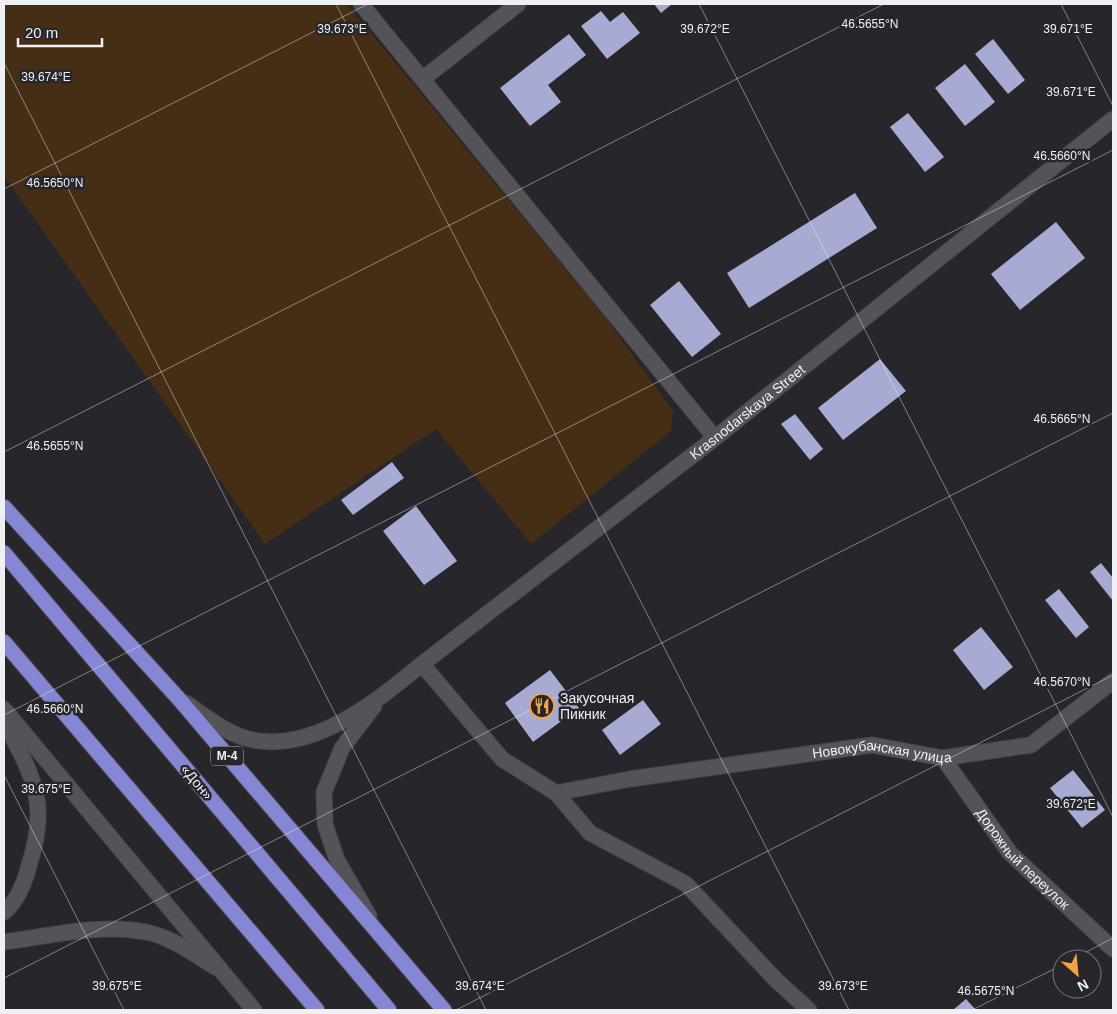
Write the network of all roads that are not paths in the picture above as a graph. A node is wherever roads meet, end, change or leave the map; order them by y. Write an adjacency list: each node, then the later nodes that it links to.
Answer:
1 (361, 4): 3 (street)
2 (518, 4): 3 (street)
3 (424, 78): 5 (street)
4 (1113, 119): 5 (street, Krasnodarskaya Street)
5 (715, 438): 9 (street, Krasnodarskaya Street)
6 (4, 507): 11 (highway, М-4)
7 (4, 554): 24 (highway, «Дон»)
8 (4, 642): 23 (highway)
9 (422, 664): 12 (street, Krasnodarskaya Street); 16 (street)
10 (1113, 681): 15 (street, Новокубанская улица)
11 (179, 699): 12 (street, М-4); 18 (highway, М-4)
12 (378, 701): 18 (street, М-4)
13 (4, 709): 21 (street)
14 (4, 721): 17 (street)
15 (943, 758): 16 (street, Новокубанская улица); 20 (street, Дорожный переулок)
16 (556, 793): 26 (street)
17 (4, 912)
18 (380, 937): 25 (highway, М-4)
19 (4, 942): 21 (street)
20 (1113, 949)
21 (225, 973): 22 (street)
22 (254, 1010)
23 (317, 1010)
24 (390, 1010)
25 (444, 1010)
26 (809, 1010)

